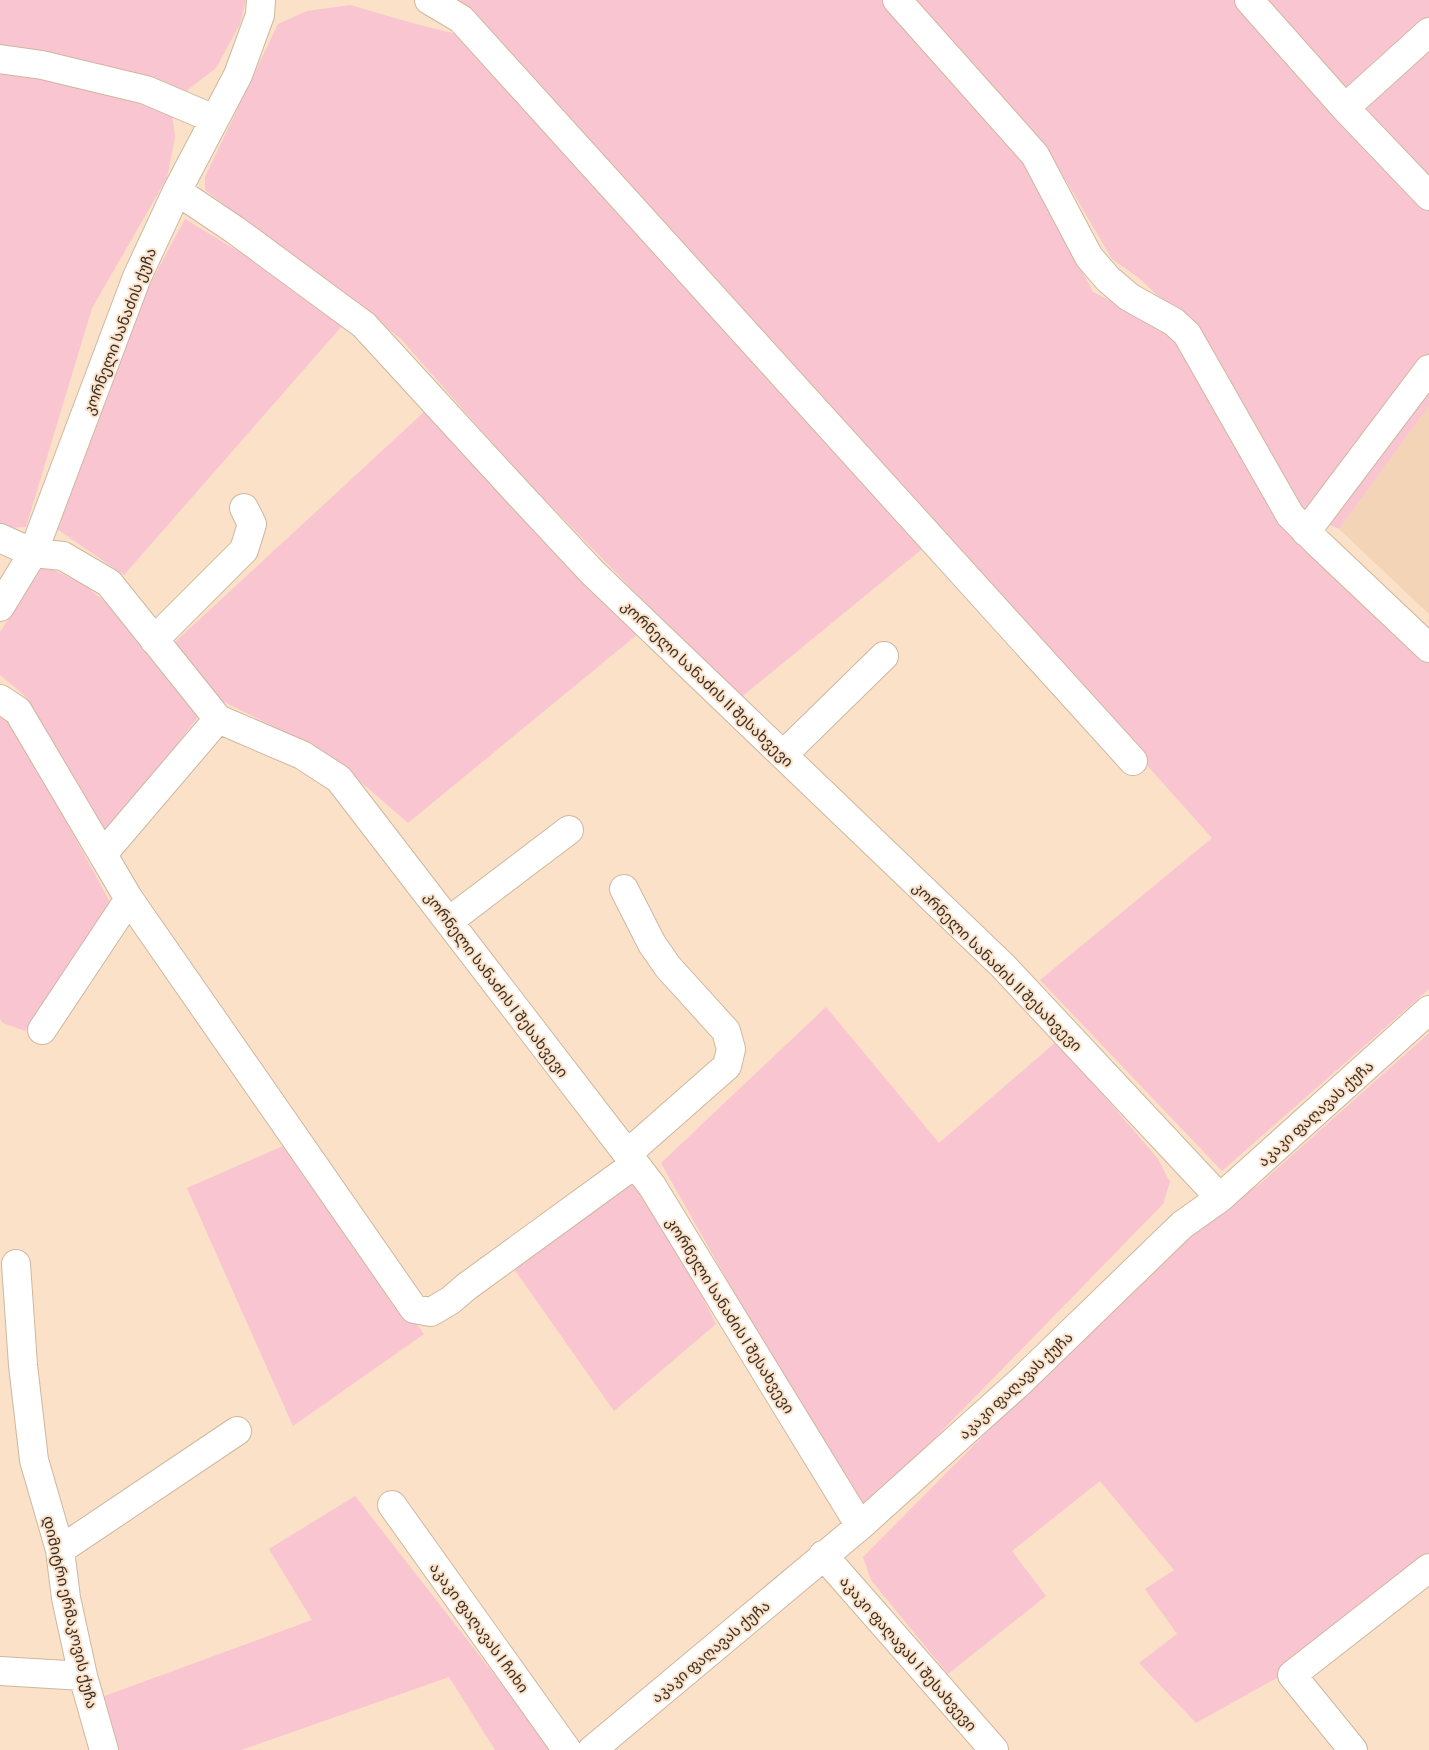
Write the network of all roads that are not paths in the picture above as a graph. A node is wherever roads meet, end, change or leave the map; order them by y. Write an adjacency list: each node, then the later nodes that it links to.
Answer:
1 (429, 0): 23 (street)
2 (897, 0): 13 (street)
3 (1250, 0): 7 (street)
4 (267, 5): 8 (street, კორნელი სანაძის ქუჩა)
5 (1429, 32): 7 (street)
6 (0, 59): 8 (street)
7 (1345, 108): 10 (street)
8 (214, 118): 9 (street, კორნელი სანაძის ქუჩა)
9 (177, 191): 15 (street, კორნელი სანაძის ქუჩა); 22 (street, კორნელი სანაძის II შესახვევი)
10 (1429, 196)
11 (1429, 369): 13 (street)
12 (244, 508): 17 (street)
13 (1306, 532): 18 (street)
14 (0, 538): 15 (street, კორნელი სანაძის I შესახვევი)
15 (33, 553): 16 (street, კორნელი სანაძის ქუჩა); 17 (street, კორნელი სანაძის I შესახვევი)
16 (0, 607)
17 (154, 640): 21 (street, კორნელი სანაძის I შესახვევი)
18 (1429, 648)
19 (884, 656): 22 (street)
20 (0, 699): 25 (street)
21 (218, 719): 25 (street); 28 (street, კორნელი სანაძის I შესახვევი)
22 (783, 755): 32 (street, კორნელი სანაძის II შესახვევი)
23 (1133, 761)
24 (569, 830): 28 (street)
25 (104, 854): 27 (street)
26 (624, 889): 31 (street)
27 (129, 899): 30 (street); 31 (street)
28 (449, 921): 31 (street, კორნელი სანაძის I შესახვევი)
29 (1429, 1010): 32 (street, აკაკი ფაღავას ქუჩა)
30 (42, 1030)
31 (631, 1159): 36 (street, კორნელი სანაძის I შესახვევი)
32 (1220, 1198): 36 (street, აკაკი ფაღავას ქუჩა)
33 (16, 1264): 37 (street, დიმიტრი ერმაკოვის ქუჩა)
34 (237, 1431): 37 (street)
35 (392, 1505): 44 (street, აკაკი ფაღავას I ჩიხი)
36 (860, 1526): 38 (street, აკაკი ფაღავას ქუჩა)
37 (60, 1550): 41 (street, დიმიტრი ერმაკოვის ქუჩა)
38 (823, 1555): 42 (street, აკაკი ფაღავას ქუჩა); 46 (street, აკაკი ფაღავას I შესახვევი)
39 (1429, 1568): 47 (street)
40 (0, 1671): 41 (street)
41 (82, 1676): 43 (street, დიმიტრი ერმაკოვის ქუჩა)
42 (618, 1741): 45 (street, აკაკი ფაღავას ქუჩა)
43 (104, 1750)
44 (567, 1750)
45 (592, 1750)
46 (994, 1750)
47 (1354, 1750)

